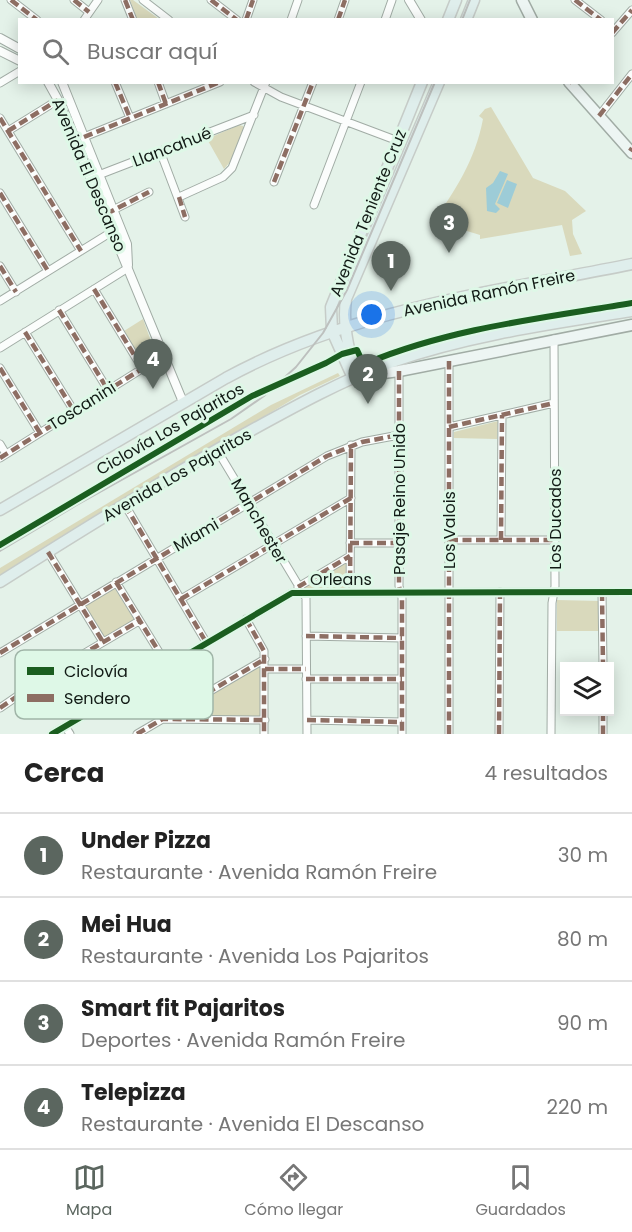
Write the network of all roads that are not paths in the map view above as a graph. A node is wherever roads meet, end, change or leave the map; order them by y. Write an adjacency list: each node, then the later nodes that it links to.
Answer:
1 (11, 0): 18 (street)
2 (74, 0): 17 (street)
3 (98, 0): 17 (street)
4 (125, 0): 19 (street)
5 (143, 0): 20 (street)
6 (211, 0): 21 (street)
7 (254, 0): 22 (street)
8 (298, 0): 23 (street)
9 (345, 0): 24 (street)
10 (392, 0): 25 (street)
11 (409, 0): 26 (street)
12 (456, 0): 27 (main road)
13 (474, 0): 28 (main road)
14 (522, 0): 29 (main road)
15 (575, 0): 30 (street)
16 (632, 10): 31 (street)
17 (87, 17)
18 (34, 18)
19 (132, 18)
20 (166, 18)
21 (234, 18)
22 (247, 18)
23 (292, 18)
24 (339, 18)
25 (386, 18)
26 (420, 18)
27 (449, 18)
28 (467, 18)
29 (531, 18)
30 (598, 18)
31 (614, 29)
32 (0, 38): 33 (street)
33 (18, 48)
34 (0, 51): 35 (street)
35 (18, 60)
36 (18, 72): 38 (street)
37 (632, 74): 54 (street)
38 (0, 83)
39 (49, 84): 50 (street, Avenida El Descanso)
40 (63, 84): 59 (street, Avenida El Descanso)
41 (116, 84): 56 (street)
42 (159, 84): 51 (street)
43 (215, 84): 51 (street)
44 (312, 84): 52 (street)
45 (360, 84): 57 (street)
46 (421, 84): 60 (main road, Avenida Teniente Cruz)
47 (438, 84): 83 (main road, Avenida Teniente Cruz)
48 (570, 84): 54 (main road)
49 (265, 86): 52 (street); 53 (street)
50 (58, 100): 58 (street); 63 (street, Avenida El Descanso)
51 (166, 104): 56 (street)
52 (304, 106): 57 (street); 64 (street)
53 (254, 115): 62 (street, Llancahué); 67 (street)
54 (598, 116): 61 (main road)
55 (0, 118): 58 (street)
56 (130, 118): 59 (street)
57 (346, 122): 60 (street); 68 (street)
58 (8, 131): 72 (street)
59 (84, 137): 63 (street, Avenida El Descanso)
60 (398, 141): 84 (main road, Avenida Teniente Cruz)
61 (631, 150)
62 (160, 151): 63 (street, Llancahué); 67 (street)
63 (95, 177): 69 (street, Avenida El Descanso)
64 (274, 182)
65 (149, 192): 69 (street)
66 (0, 193): 76 (street)
67 (180, 197): 70 (street)
68 (314, 205)
69 (109, 212): 71 (street, Avenida El Descanso); 75 (street, Avenida El Descanso)
70 (186, 216)
71 (113, 231): 72 (street); 75 (street, Avenida El Descanso)
72 (81, 251): 76 (street)
73 (632, 264): 83 (main road, Avenida Ramón Freire)
74 (0, 266): 78 (street)
75 (128, 268): 77 (street); 88 (street, Avenida El Descanso)
76 (48, 271): 78 (street)
77 (94, 289): 80 (street); 91 (street)
78 (16, 291): 79 (street)
79 (0, 301)
80 (59, 310): 85 (street); 94 (street)
81 (632, 311): 93 (main road, Avenida Los Pajaritos)
82 (632, 325): 86 (main road, Avenida Los Pajaritos)
83 (346, 326): 84 (main road); 93 (main road, Avenida Teniente Cruz)
84 (332, 331): 93 (main road, Avenida Teniente Cruz); 95 (main road)
85 (25, 332): 87 (street); 97 (street)
86 (554, 339): 89 (main road, Avenida Los Pajaritos); 96 (street, Los Ducados)
87 (0, 348)
88 (164, 355): 91 (street, Toscanini); 95 (street, Avenida El Descanso)
89 (449, 361): 92 (main road, Avenida Los Pajaritos); 99 (street, Los Valois)
90 (0, 368): 100 (street)
91 (142, 368): 94 (street, Toscanini)
92 (399, 371): 93 (main road, Avenida Los Pajaritos); 101 (street, Pasaje Reino Unido)
93 (356, 377): 104 (main road, Avenida Los Pajaritos)
94 (108, 390): 97 (street, Toscanini)
95 (183, 402): 109 (main road)
96 (554, 403): 98 (street); 112 (street, Los Ducados)
97 (74, 411): 100 (street, Toscanini)
98 (502, 415): 99 (street); 111 (street)
99 (449, 427): 110 (street, Los Valois)
100 (40, 433): 105 (street, Toscanini)
101 (399, 435): 103 (street, Miami); 114 (street, Pasaje Reino Unido)
102 (0, 444): 105 (street)
103 (351, 445): 106 (street); 107 (street, Miami)
104 (217, 450): 107 (street, Manchester); 108 (main road, Avenida Los Pajaritos)
105 (3, 456)
106 (351, 498): 113 (street); 115 (street)
107 (249, 504): 115 (street, Manchester); 118 (street, Miami)
108 (125, 505): 116 (main road, Avenida Los Pajaritos); 118 (street)
109 (0, 510)
110 (449, 540): 111 (street); 124 (street, Los Valois)
111 (501, 540): 112 (street)
112 (555, 540): 126 (street, Los Ducados)
113 (350, 543): 114 (street); 117 (street)
114 (399, 543): 123 (street, Pasaje Reino Unido)
115 (273, 545): 121 (street, Manchester); 129 (street)
116 (48, 552): 119 (main road, Avenida Los Pajaritos); 130 (street)
117 (350, 555): 121 (street); 122 (street)
118 (156, 558): 120 (street, Miami); 129 (street)
119 (0, 582)
120 (116, 582): 130 (street, Miami); 132 (street)
121 (300, 590): 122 (street, Orleans); 131 (street, Orleans); 133 (street, Manchester)
122 (350, 592): 123 (street, Orleans)
123 (401, 592): 124 (street, Orleans); 134 (street, Pasaje Reino Unido)
124 (449, 592): 125 (street, Orleans); 163 (street, Los Valois)
125 (500, 592): 126 (street, Orleans); 164 (street)
126 (554, 592): 127 (street, Orleans); 165 (street, Los Ducados)
127 (602, 592): 128 (street, Orleans); 142 (street)
128 (632, 592)
129 (181, 599): 136 (street)
130 (80, 604): 135 (street); 140 (street, Miami)
131 (246, 619): 136 (street, Orleans); 141 (street)
132 (139, 621): 135 (street); 138 (street)
133 (306, 636): 134 (street); 144 (street, Manchester)
134 (402, 638): 146 (street, Pasaje Reino Unido)
135 (103, 642): 137 (street)
136 (207, 642): 139 (street, Orleans)
137 (90, 650)
138 (157, 650)
139 (193, 650)
140 (0, 652)
141 (265, 659): 143 (street); 147 (street)
142 (603, 662)
143 (265, 669): 144 (street); 153 (street)
144 (306, 669): 145 (street, Manchester)
145 (306, 679): 146 (street); 154 (street, Manchester)
146 (402, 679): 155 (street, Pasaje Reino Unido)
147 (213, 690)
148 (15, 698): 149 (street)
149 (0, 708)
150 (603, 716): 166 (street)
151 (75, 719): 156 (street, Orleans)
152 (163, 719): 153 (street); 159 (street)
153 (264, 720): 160 (street)
154 (307, 720): 155 (street); 161 (street, Manchester)
155 (402, 722): 162 (street, Pasaje Reino Unido)
156 (64, 726): 157 (street, Orleans); 158 (street)
157 (52, 734)
158 (70, 734)
159 (138, 734)
160 (264, 734)
161 (307, 734)
162 (402, 734)
163 (448, 734)
164 (500, 734)
165 (551, 734)
166 (603, 734)

